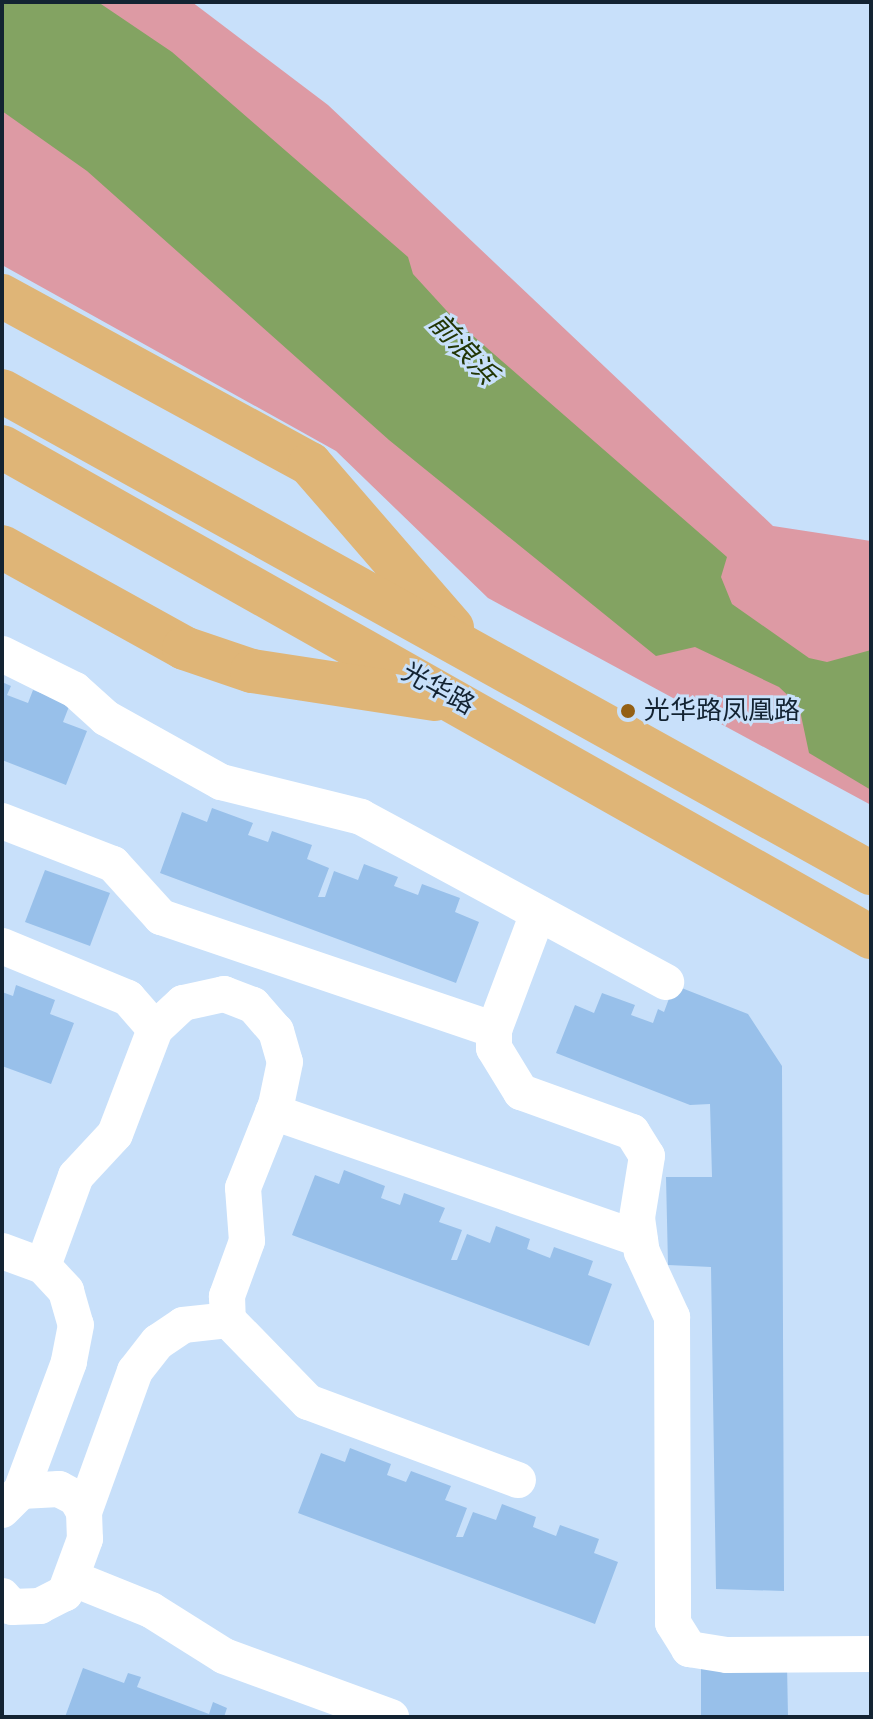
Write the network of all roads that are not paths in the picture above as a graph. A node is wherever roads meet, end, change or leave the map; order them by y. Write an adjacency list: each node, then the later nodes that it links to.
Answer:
1 (2, 296): 5 (main road)
2 (2, 391): 5 (main road, 光华路)
3 (2, 447): 7 (main road, 光华路)
4 (2, 547): 7 (main road)
5 (469, 648): 9 (main road, 光华路)
6 (2, 654): 10 (lane)
7 (464, 704): 11 (main road, 光华路)
8 (2, 821): 15 (lane)
9 (871, 873)
10 (538, 913): 13 (lane); 15 (lane)
11 (871, 937)
12 (2, 946): 14 (lane)
13 (666, 982)
14 (155, 1029): 16 (lane); 19 (lane)
15 (494, 1030): 17 (lane)
16 (273, 1112): 17 (lane); 20 (lane)
17 (640, 1239): 26 (lane)
18 (2, 1251): 19 (lane)
19 (43, 1266): 22 (lane)
20 (228, 1320): 21 (lane); 23 (lane)
21 (518, 1480)
22 (11, 1500): 23 (lane)
23 (84, 1512): 24 (lane)
24 (74, 1579): 25 (lane); 27 (lane)
25 (5, 1613)
26 (871, 1654)
27 (391, 1717)

